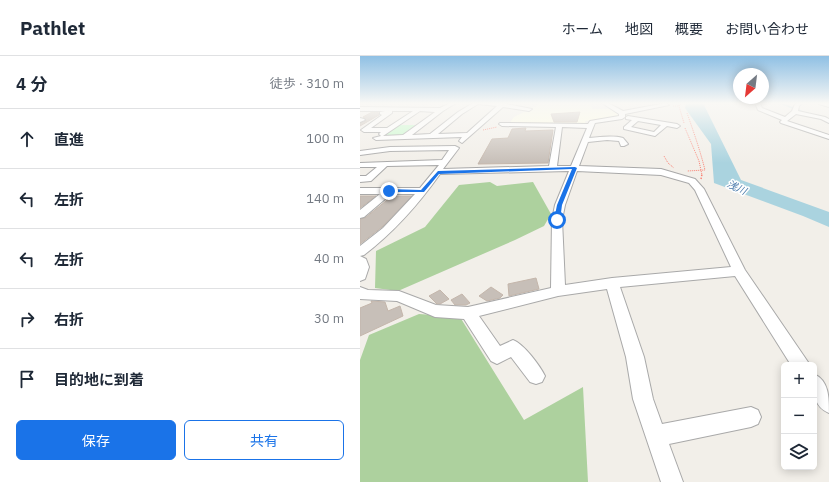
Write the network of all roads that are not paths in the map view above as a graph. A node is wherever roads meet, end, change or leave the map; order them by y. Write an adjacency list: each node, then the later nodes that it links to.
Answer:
1 (374, 123): 15 (street)
2 (400, 123): 15 (street)
3 (424, 123): 19 (street)
4 (448, 123): 16 (street)
5 (482, 123): 17 (street)
6 (593, 123): 13 (street)
7 (632, 123): 11 (street)
8 (658, 123): 11 (street)
9 (786, 123): 18 (street)
10 (502, 124): 12 (street)
11 (666, 124): 14 (street)
12 (560, 126): 13 (street); 28 (street)
13 (591, 126): 20 (street)
14 (677, 126)
15 (389, 130): 21 (street)
16 (433, 135): 17 (street); 19 (street)
17 (468, 135): 23 (street)
18 (827, 135)
19 (406, 136): 21 (street)
20 (586, 140): 22 (street); 29 (street)
21 (370, 141): 24 (street)
22 (624, 144)
23 (456, 148): 24 (street); 25 (street)
24 (361, 154)
25 (445, 162): 26 (street); 30 (street)
26 (386, 164): 27 (street); 31 (street)
27 (360, 165)
28 (553, 168): 29 (street); 30 (street)
29 (575, 168): 39 (street); 42 (street)
30 (438, 172): 35 (street)
31 (364, 179): 32 (street)
32 (360, 186)
33 (360, 191): 34 (street)
34 (389, 191): 35 (street); 36 (street)
35 (422, 191): 37 (street)
36 (360, 215)
37 (360, 252)
38 (360, 260): 40 (street)
39 (739, 272): 41 (street); 45 (street)
40 (360, 276)
41 (612, 282): 42 (street); 50 (street)
42 (558, 291): 44 (street)
43 (360, 292): 44 (street)
44 (468, 313): 46 (street)
45 (799, 362)
46 (536, 376)
47 (817, 387): 48 (street)
48 (829, 403)
49 (751, 417): 50 (street)
50 (656, 436): 51 (street)
51 (672, 482)

